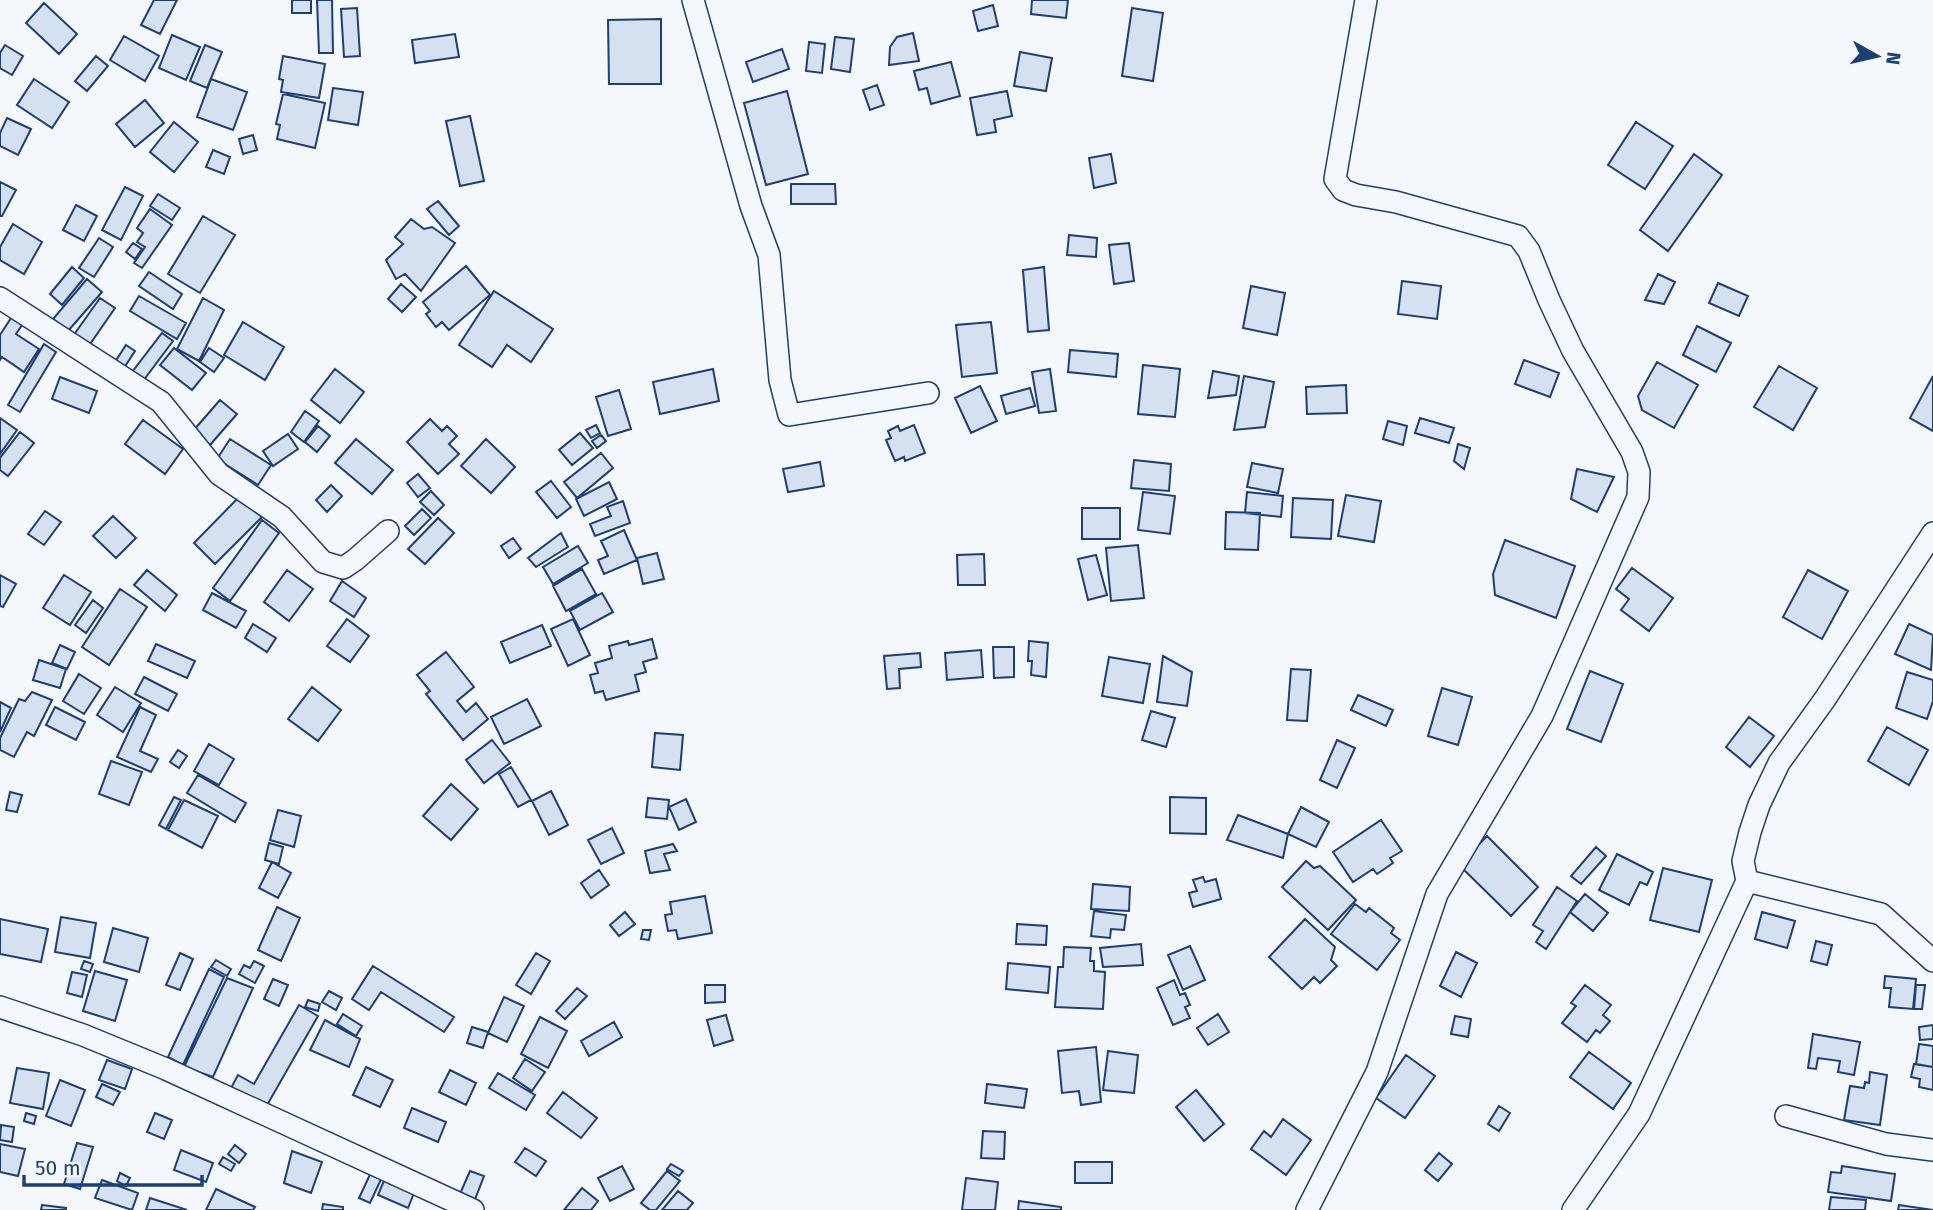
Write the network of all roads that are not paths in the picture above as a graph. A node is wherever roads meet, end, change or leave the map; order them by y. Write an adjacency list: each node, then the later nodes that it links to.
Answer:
1 (693, 0): 4 (street)
2 (1366, 0): 13 (street)
3 (0, 298): 5 (street)
4 (928, 393)
5 (388, 531)
6 (1933, 533): 7 (street)
7 (1747, 881): 8 (street); 14 (street)
8 (1933, 961)
9 (0, 1007): 12 (street)
10 (1786, 1116): 11 (street)
11 (1933, 1150)
12 (473, 1210)
13 (1307, 1210)
14 (1573, 1210)

